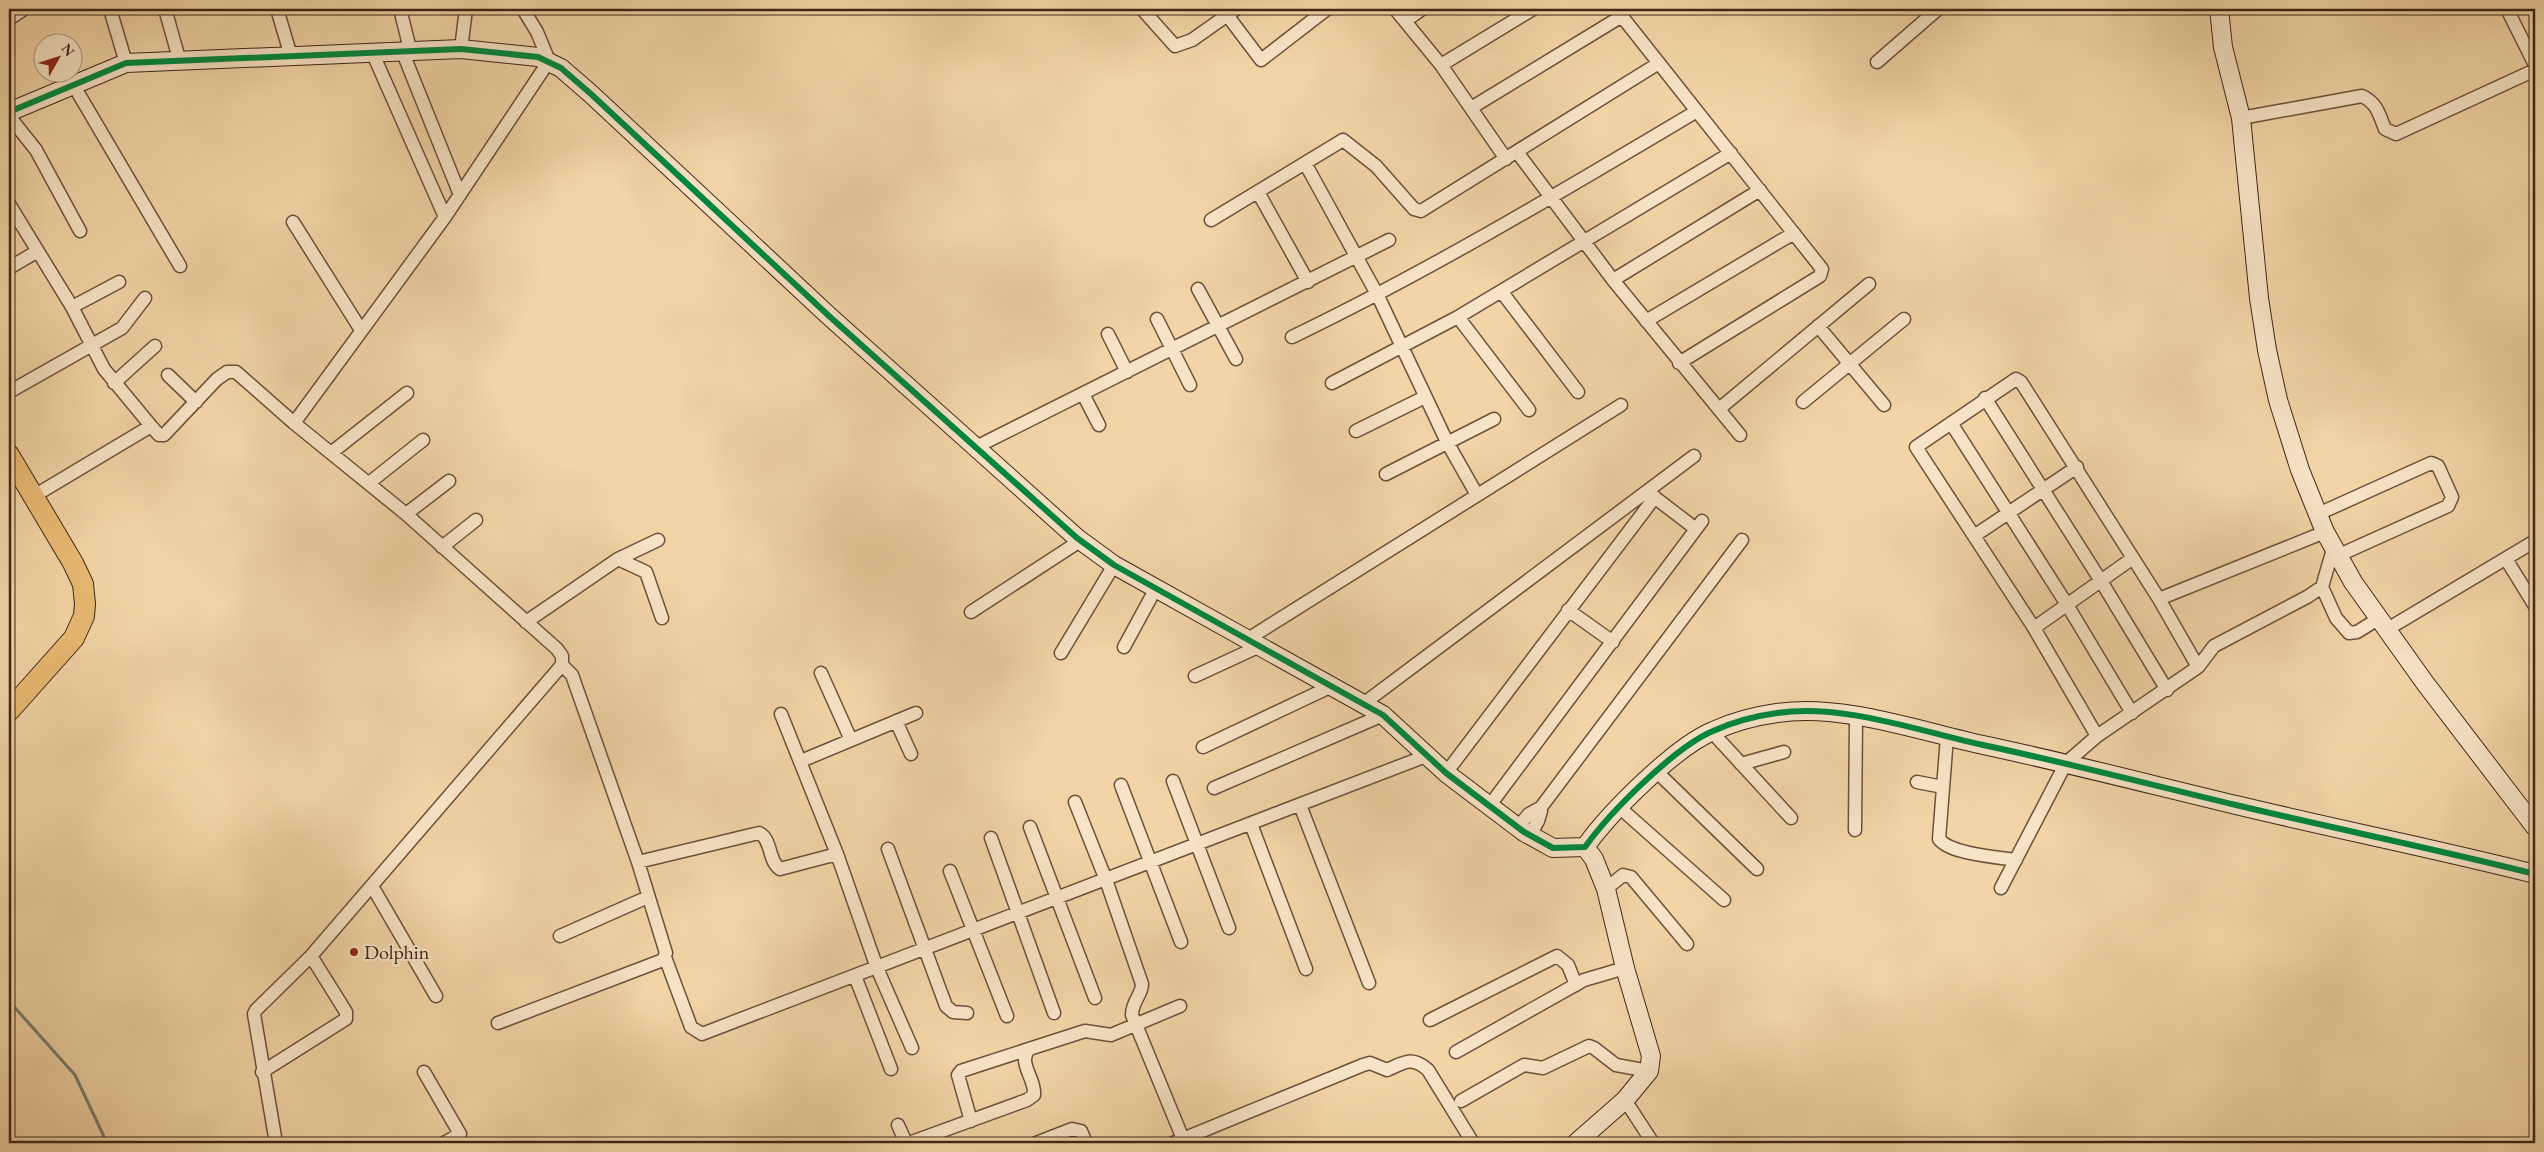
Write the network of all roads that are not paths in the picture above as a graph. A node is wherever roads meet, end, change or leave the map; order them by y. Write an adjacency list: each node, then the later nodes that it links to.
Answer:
1 (24, 9): 18 (street)
2 (110, 9): 24 (street)
3 (164, 9): 25 (street)
4 (277, 9): 23 (street)
5 (400, 9): 21 (street)
6 (466, 9): 20 (street)
7 (523, 9): 26 (street)
8 (1142, 9): 16 (street)
9 (1327, 9): 16 (street)
10 (1395, 9): 19 (street)
11 (1422, 9): 19 (street)
12 (1533, 9): 29 (street)
13 (1938, 9): 27 (street)
14 (2219, 9): 37 (street)
15 (2507, 9): 30 (street)
16 (1232, 12)
17 (1619, 12): 28 (street); 33 (street)
18 (9, 19)
19 (1405, 21): 29 (street)
20 (461, 49): 21 (street); 26 (street)
21 (407, 53): 22 (street); 44 (street)
22 (373, 54): 23 (street); 47 (street)
23 (291, 56): 25 (street)
24 (126, 62): 25 (street); 32 (street)
25 (180, 62)
26 (549, 62): 44 (street); 109 (street)
27 (1877, 62)
28 (1659, 63): 34 (street); 38 (street)
29 (1440, 65): 33 (street)
30 (2535, 65)
31 (2535, 70): 37 (street)
32 (74, 86): 35 (street); 56 (street)
33 (1471, 108): 40 (street)
34 (1697, 111): 39 (street); 45 (street)
35 (9, 112)
36 (9, 116): 50 (street)
37 (2241, 118): 123 (street)
38 (1517, 152): 40 (street); 45 (street)
39 (1730, 153): 42 (street); 52 (street)
40 (1506, 159): 41 (street)
41 (1305, 163): 43 (street); 55 (street)
42 (1760, 190): 51 (street); 58 (street)
43 (1258, 192): 48 (street); 60 (street)
44 (460, 195): 47 (street)
45 (1552, 197): 52 (street); 64 (street)
46 (9, 204): 54 (street)
47 (445, 217): 73 (street)
48 (1211, 220)
49 (293, 222): 73 (street)
50 (80, 231)
51 (1794, 233): 70 (street); 81 (street)
52 (1584, 239): 58 (street); 63 (street)
53 (1389, 240): 55 (street)
54 (36, 252): 57 (street); 66 (street)
55 (1356, 258): 60 (street); 64 (street)
56 (180, 266)
57 (9, 268)
58 (1614, 280): 70 (street)
59 (119, 282): 66 (street)
60 (1308, 282): 72 (street)
61 (1869, 284): 71 (street)
62 (1198, 289): 72 (street)
63 (1502, 291): 67 (street); 89 (street)
64 (1378, 296): 75 (street); 78 (street)
65 (145, 298): 76 (street)
66 (72, 307): 76 (street)
67 (1458, 317): 78 (street); 99 (street)
68 (1157, 318): 79 (street)
69 (1904, 319): 82 (street)
70 (1646, 321): 81 (street)
71 (1818, 326): 82 (street); 98 (street)
72 (1218, 327): 79 (street); 80 (street)
73 (361, 330): 101 (street)
74 (1108, 334): 83 (street)
75 (1292, 338)
76 (91, 345): 85 (street); 88 (street)
77 (155, 346): 85 (street)
78 (1401, 347): 86 (street); 92 (street)
79 (1172, 350): 83 (street); 87 (street)
80 (1236, 360)
81 (1679, 363): 98 (street)
82 (1849, 363): 95 (street); 97 (street)
83 (1127, 372): 91 (street)
84 (168, 375): 94 (street)
85 (114, 383): 104 (street)
86 (1332, 383)
87 (1190, 385)
88 (9, 392)
89 (1578, 392)
90 (407, 393): 110 (street)
91 (1083, 394): 103 (street); 109 (street)
92 (1425, 398): 105 (street); 108 (street)
93 (1985, 398): 102 (street); 113 (street); 117 (street)
94 (196, 402): 101 (street); 104 (street)
95 (1803, 402)
96 (1621, 404): 120 (street)
97 (1884, 405)
98 (1719, 409): 106 (street)
99 (1529, 410)
100 (1494, 420): 108 (street)
101 (294, 423): 110 (street)
102 (1951, 423): 122 (street); 126 (street)
103 (1099, 425)
104 (151, 426): 119 (street)
105 (1356, 431)
106 (1740, 435)
107 (423, 440): 116 (street)
108 (1447, 442): 114 (street); 120 (street)
109 (976, 447): 128 (street)
110 (331, 453): 116 (street)
111 (9, 455): 119 (main road)
112 (1694, 456): 118 (street)
113 (2077, 468): 117 (street); 133 (street)
114 (1386, 474)
115 (450, 481): 121 (street)
116 (369, 484): 121 (street)
117 (2042, 491): 122 (street); 137 (street)
118 (1651, 494): 143 (street); 150 (street); 159 (street)
119 (34, 496): 160 (main road)
120 (1477, 496): 149 (street)
121 (406, 514): 131 (street)
122 (2008, 514): 126 (street); 141 (street)
123 (2318, 514): 125 (street); 132 (street)
124 (476, 520): 131 (street)
125 (2325, 532): 132 (street); 140 (street)
126 (1974, 536): 148 (street)
127 (658, 540): 134 (street)
128 (1080, 540): 136 (street); 144 (street)
129 (1742, 540): 194 (street)
130 (2535, 541): 135 (street)
131 (442, 547): 146 (street)
132 (2335, 553): 138 (street); 147 (street)
133 (2133, 558): 137 (street); 140 (street)
134 (618, 559): 145 (street); 146 (street)
135 (2506, 559): 142 (street); 147 (street)
136 (1114, 565): 139 (street); 152 (street)
137 (2101, 581): 141 (street); 158 (street)
138 (2322, 587): 147 (street); 154 (street)
139 (1156, 588): 149 (street); 151 (street)
140 (2159, 599): 154 (street)
141 (2066, 604): 148 (street); 162 (street)
142 (2535, 605)
143 (1568, 610): 150 (street); 179 (street)
144 (971, 612)
145 (662, 618)
146 (526, 622): 153 (street)
147 (2382, 624): 192 (street)
148 (2034, 628): 168 (street)
149 (1254, 642): 156 (street); 157 (street)
150 (1613, 642): 187 (street)
151 (1124, 648)
152 (1061, 653)
153 (562, 665): 201 (street); 207 (street)
154 (2198, 667): 158 (street)
155 (821, 673): 170 (street)
156 (1195, 676)
157 (1332, 686): 159 (street); 171 (street)
158 (2167, 690): 162 (street)
159 (1363, 704): 164 (street)
160 (9, 711)
161 (916, 712): 166 (street)
162 (2132, 713): 168 (street)
163 (781, 714): 175 (street)
164 (1383, 715): 174 (street); 184 (street)
165 (1856, 716): 167 (street); 169 (street); 193 (street)
166 (896, 721): 170 (street); 173 (street)
167 (1711, 731): 177 (street); 178 (street)
168 (2097, 736): 176 (street)
169 (1947, 737): 176 (street); 183 (street)
170 (851, 740): 175 (street)
171 (1203, 747)
172 (1784, 752): 177 (street)
173 (911, 754)
174 (1426, 756): 179 (street); 186 (street)
175 (801, 761): 199 (street)
176 (2066, 763): 200 (street); 205 (street)
177 (1741, 764): 189 (street)
178 (1657, 772): 188 (street); 203 (street)
179 (1446, 773): 187 (street)
180 (1173, 781): 196 (street)
181 (1917, 782): 183 (street)
182 (1121, 785): 202 (street)
183 (1943, 786): 200 (street)
184 (1214, 788)
185 (1075, 802): 206 (street)
186 (1300, 805): 190 (street); 226 (street)
187 (1490, 805): 194 (street)
188 (1619, 808): 197 (street); 212 (street)
189 (1791, 818)
190 (1251, 824): 196 (street); 224 (street)
191 (1030, 827): 211 (street)
192 (2535, 827)
193 (1855, 830)
194 (1524, 831): 197 (street)
195 (991, 838): 213 (street)
196 (1197, 845): 202 (street); 214 (street)
197 (1585, 846): 209 (street)
198 (888, 849): 219 (street)
199 (837, 854): 201 (street); 222 (street)
200 (2016, 860): 208 (street)
201 (638, 862): 210 (street)
202 (1151, 863): 206 (street); 217 (street)
203 (1757, 869)
204 (950, 871): 215 (street)
205 (2535, 874)
206 (1106, 880): 211 (street); 236 (street)
207 (372, 886): 220 (street); 228 (street)
208 (2001, 888)
209 (1606, 889): 218 (street); 223 (street)
210 (648, 897): 216 (street); 221 (street)
211 (1058, 898): 213 (street); 229 (street)
212 (1724, 900)
213 (1020, 912): 215 (street); 232 (street)
214 (1230, 928)
215 (974, 930): 219 (street); 233 (street)
216 (560, 936)
217 (1181, 942)
218 (1687, 944)
219 (925, 949): 222 (street); 231 (street)
220 (311, 956): 242 (street); 242 (street)
221 (665, 957): 225 (street); 235 (street)
222 (877, 968): 225 (street); 237 (street)
223 (1625, 968): 227 (street); 241 (street)
224 (1306, 969)
225 (855, 976): 240 (street)
226 (1369, 983)
227 (1576, 985): 234 (street); 239 (street)
228 (436, 996)
229 (1096, 998)
230 (1180, 1006): 236 (street)
231 (967, 1013)
232 (1054, 1013)
233 (1007, 1016)
234 (1430, 1020)
235 (498, 1023)
236 (1137, 1025): 238 (street); 248 (street)
237 (912, 1048)
238 (1029, 1049): 246 (street); 246 (street)
239 (1456, 1052)
240 (891, 1069)
241 (1649, 1071): 244 (street); 245 (street)
242 (262, 1072): 249 (street)
243 (424, 1072): 250 (street)
244 (1625, 1100): 255 (street); 256 (street)
245 (1461, 1101)
246 (971, 1121): 251 (street)
247 (898, 1125): 251 (street)
248 (1178, 1141): 254 (street)
249 (276, 1143)
250 (444, 1143)
251 (908, 1143)
252 (1036, 1143): 253 (street)
253 (1086, 1143)
254 (1473, 1143)
255 (1576, 1143)
256 (1653, 1143)

